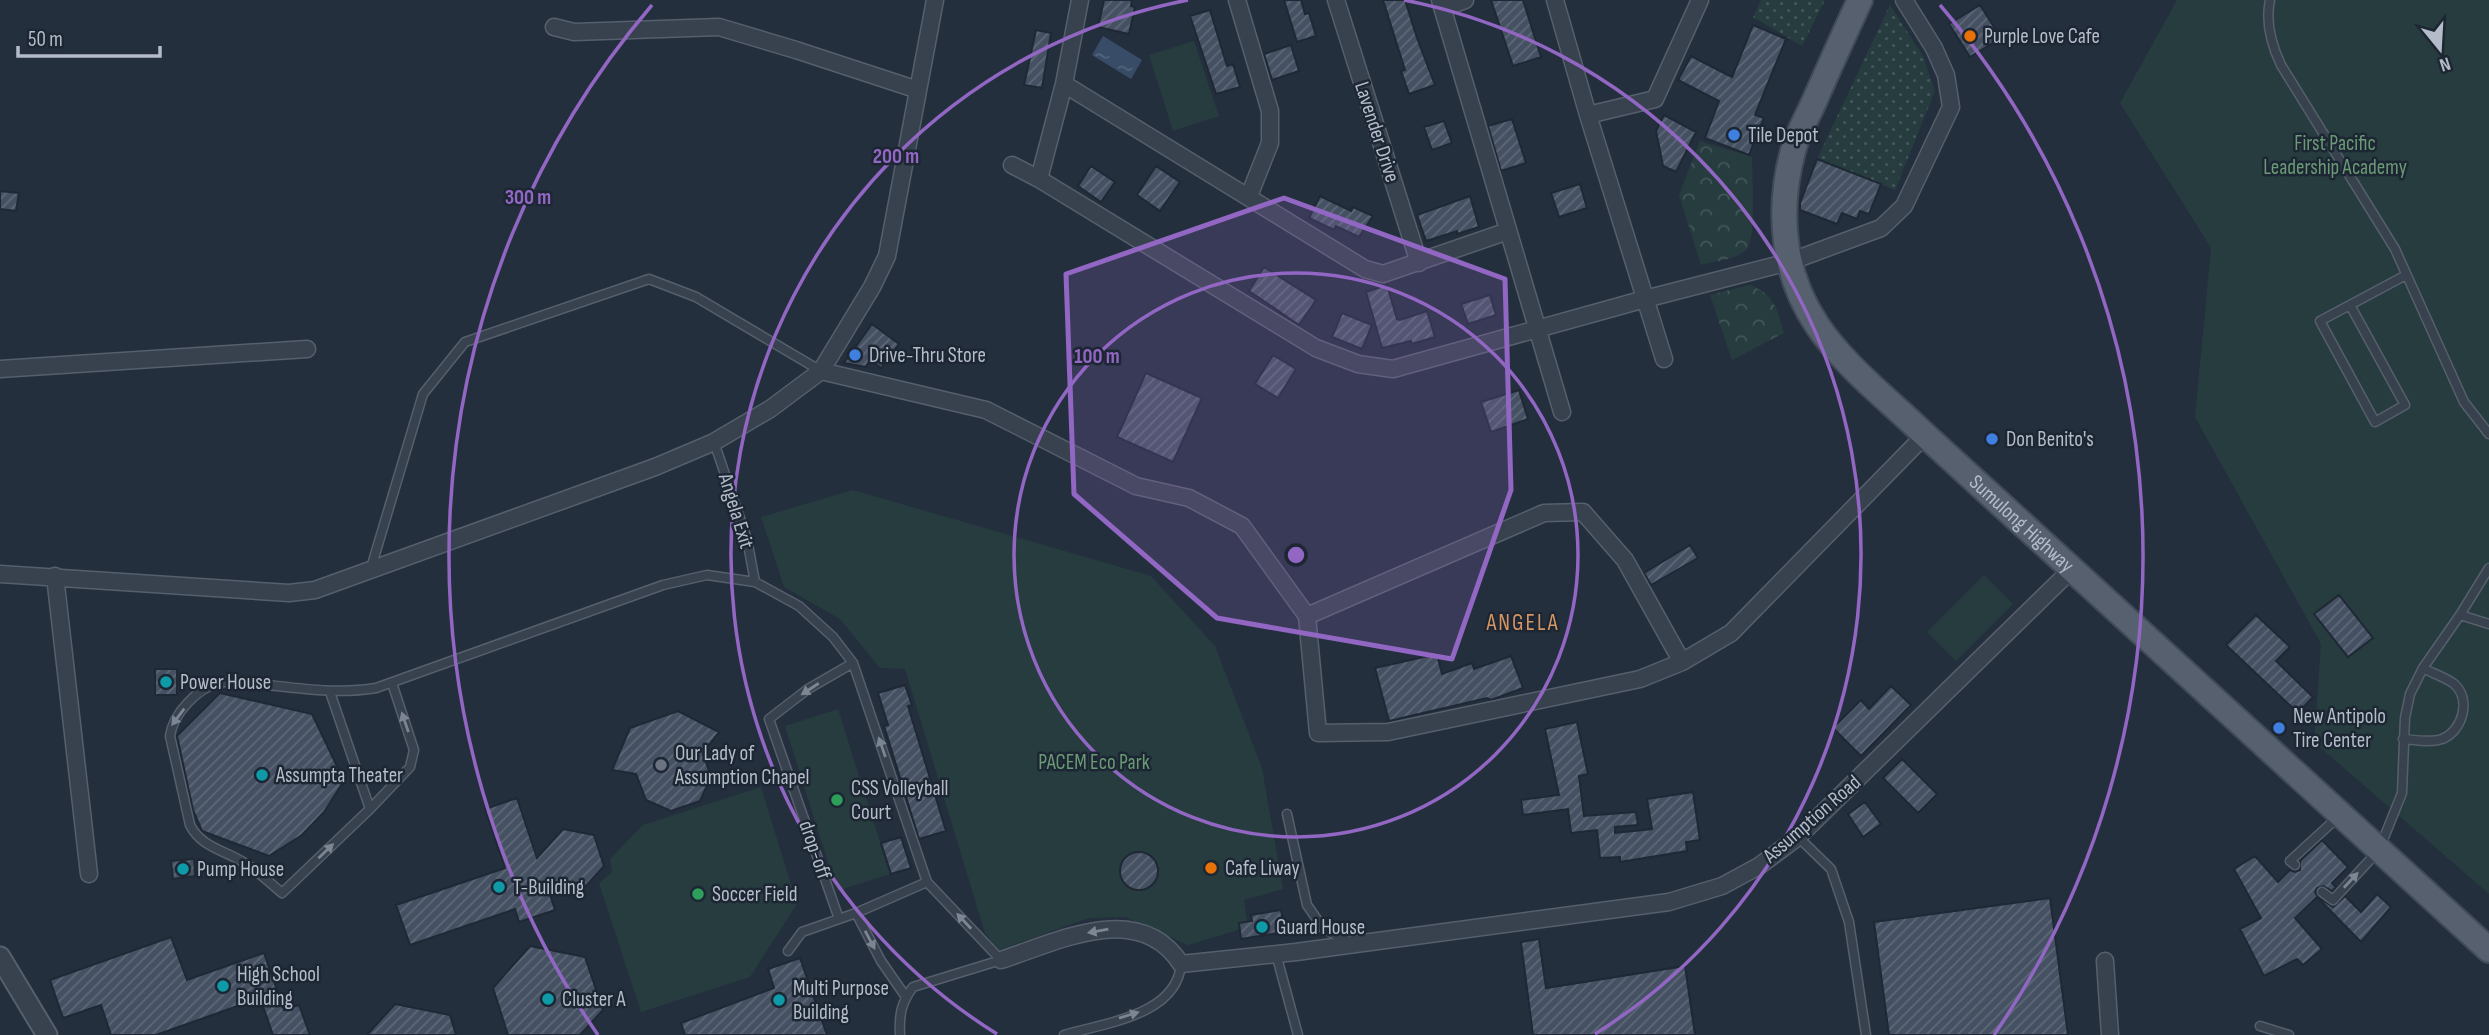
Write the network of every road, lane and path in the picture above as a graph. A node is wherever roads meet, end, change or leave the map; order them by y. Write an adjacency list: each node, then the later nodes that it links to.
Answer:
1 (935, 0): 14 (street)
2 (1080, 0): 13 (street)
3 (1237, 0): 18 (street)
4 (1336, 0): 21 (street, Lavender Drive)
5 (1465, 0): 11 (street)
6 (1555, 0): 15 (street)
7 (1700, 0): 15 (street)
8 (1860, 0): 20 (main road, Sumulong Highway)
9 (1904, 0): 20 (street)
10 (2270, 0): 22 (lane)
11 (1442, 4): 19 (street)
12 (554, 27): 14 (street)
13 (1064, 83): 17 (street); 18 (street)
14 (918, 90): 29 (street)
15 (1588, 115): 23 (street)
16 (1012, 165): 17 (street)
17 (1039, 179): 25 (street)
18 (1249, 196): 21 (street)
19 (1508, 230): 21 (street); 25 (street)
20 (1789, 262): 23 (street); 32 (main road, Sumulong Highway)
21 (1419, 263)
22 (2406, 275): 24 (lane); 31 (lane)
23 (1645, 299): 25 (street); 27 (street)
24 (2350, 305): 24 (lane)
25 (1538, 328): 30 (street)
26 (307, 349): 28 (street)
27 (1664, 359)
28 (0, 369)
29 (821, 371): 33 (street); 34 (lane); 40 (street)
30 (1562, 412)
31 (2489, 434)
32 (1926, 435): 35 (main road, Sumulong Highway); 43 (street)
33 (714, 442): 34 (street); 39 (lane, Angela Exit)
34 (371, 568): 38 (street)
35 (2073, 568): 51 (main road, Sumulong Highway); 52 (street, Assumption Road)
36 (2489, 568): 41 (lane)
37 (0, 574): 38 (street)
38 (55, 576): 55 (street)
39 (755, 582): 44 (lane); 46 (lane)
40 (1307, 615): 43 (street); 43 (street)
41 (2460, 615): 42 (lane); 45 (lane)
42 (2489, 624)
43 (1682, 662)
44 (853, 663): 56 (lane, one-way to 44); 59 (lane, drop-off, one-way to 59)
45 (2423, 668): 48 (lane); 48 (lane)
46 (392, 683): 47 (lane); 49 (lane, one-way to 46)
47 (330, 692): 49 (lane); 49 (lane, one-way to 49)
48 (2403, 739): 53 (lane)
49 (370, 809)
50 (1287, 814): 60 (lane)
51 (2340, 815): 53 (main road, Sumulong Highway); 54 (lane)
52 (1798, 837): 60 (street, Assumption Road); 74 (lane)
53 (2379, 850): 57 (lane, one-way to 53); 61 (main road, Sumulong Highway)
54 (2295, 864)
55 (89, 874)
56 (926, 882): 58 (lane); 65 (lane, one-way to 56)
57 (2322, 892)
58 (856, 913): 59 (lane); 68 (lane, one-way to 68)
59 (839, 919): 62 (lane)
60 (1352, 944): 63 (street, Assumption Road)
61 (2489, 950)
62 (788, 951)
63 (1276, 954): 67 (street, Assumption Road); 73 (lane)
64 (0, 957): 70 (street)
65 (1000, 960): 67 (street, one-way to 65); 68 (lane)
66 (2105, 961): 75 (street)
67 (1181, 964): 72 (lane, one-way to 67)
68 (906, 997): 71 (lane)
69 (2259, 1026): 76 (lane)
70 (42, 1033)
71 (900, 1035)
72 (1064, 1035)
73 (1298, 1035)
74 (1867, 1035)
75 (2110, 1035)
76 (2290, 1035)

